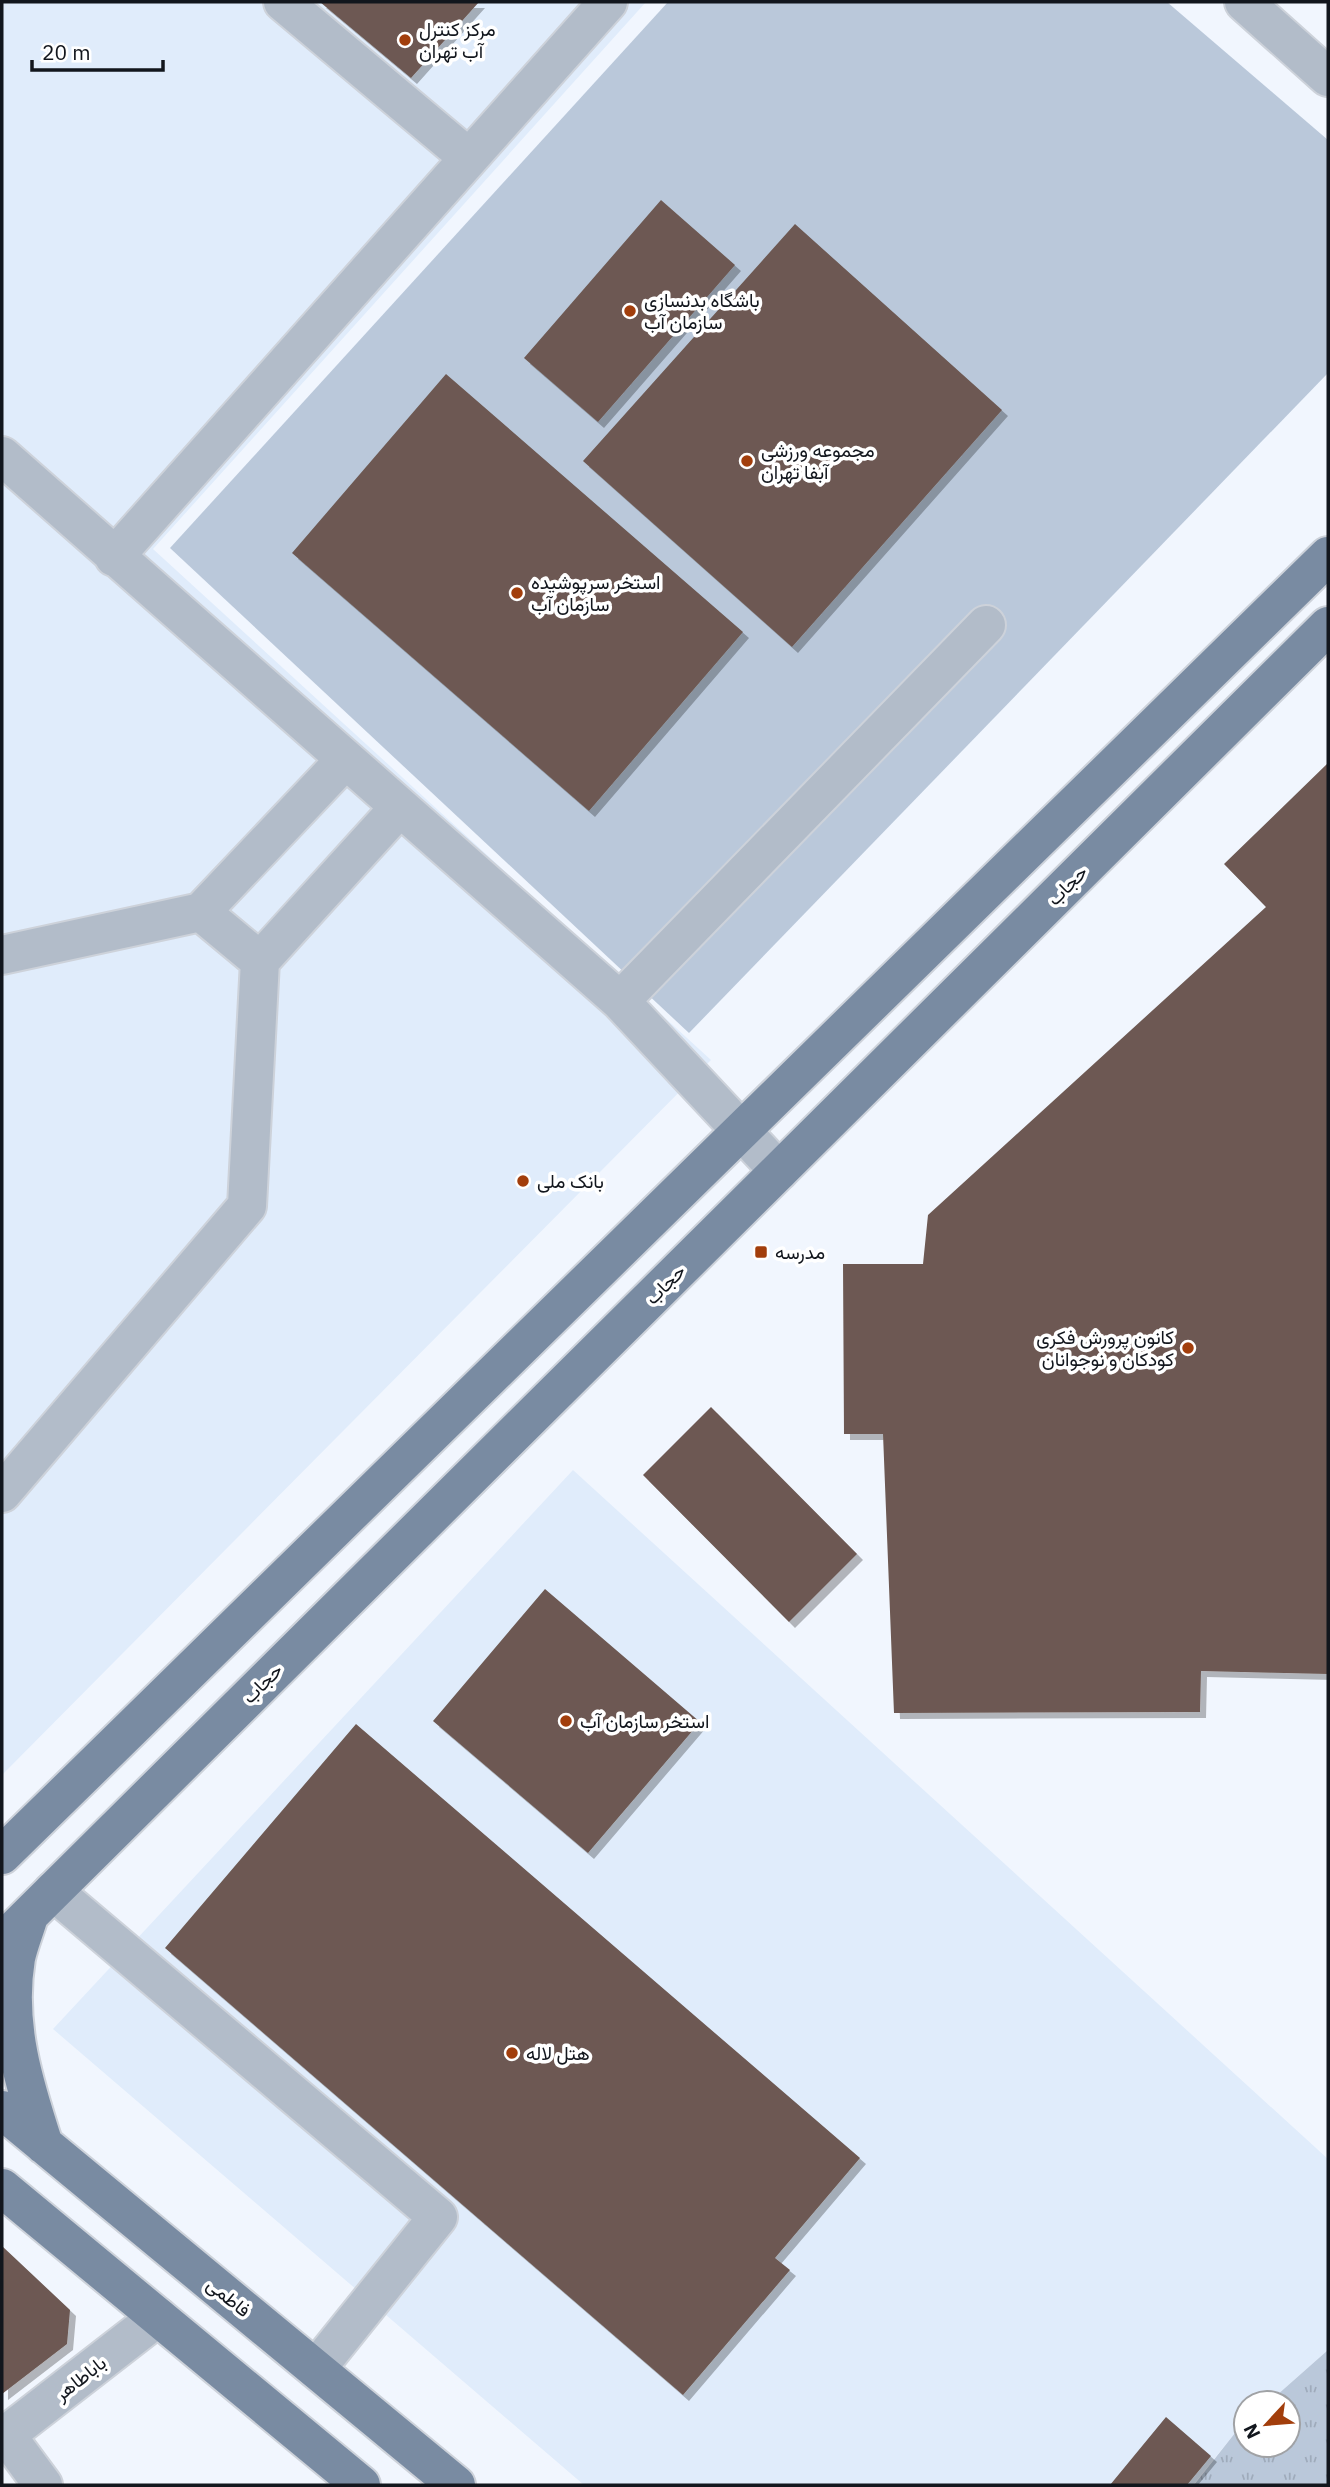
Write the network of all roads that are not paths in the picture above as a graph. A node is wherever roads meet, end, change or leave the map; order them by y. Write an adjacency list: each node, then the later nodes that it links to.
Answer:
1 (283, 2): 5 (street)
2 (608, 2): 5 (street)
3 (1244, 2): 4 (street)
4 (1328, 77)
5 (469, 158): 8 (street)
6 (2, 456): 8 (street)
7 (1328, 556): 17 (main road)
8 (114, 557): 11 (street)
9 (986, 625): 16 (street)
10 (1328, 626): 18 (main road, حجاب)
11 (345, 760): 12 (street); 13 (street)
12 (400, 807): 15 (street); 16 (street)
13 (201, 912): 14 (street); 15 (street)
14 (2, 956)
15 (260, 961): 19 (street)
16 (620, 1001): 17 (street)
17 (740, 1132): 18 (street); 20 (main road)
18 (779, 1171): 21 (main road, حجاب)
19 (2, 1493)
20 (2, 1855)
21 (41, 1903): 22 (main road, حجاب); 24 (main road); 28 (street)
22 (2, 1942)
23 (2, 2110): 24 (main road, فاطمی)
24 (44, 2146): 26 (main road, فاطمی)
25 (2, 2188): 27 (main road)
26 (205, 2278): 27 (main road); 28 (main road, فاطمی)
27 (158, 2317): 29 (street, باباطاهر); 31 (main road)
28 (316, 2369): 32 (main road, فاطمی)
29 (4, 2437): 30 (street)
30 (43, 2485)
31 (361, 2485)
32 (456, 2485)

